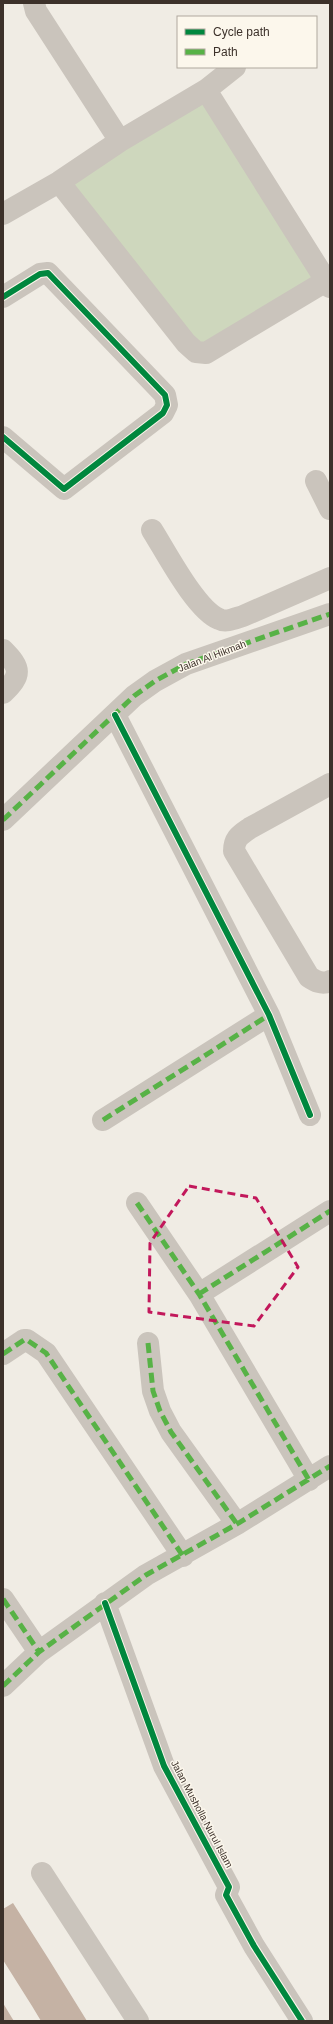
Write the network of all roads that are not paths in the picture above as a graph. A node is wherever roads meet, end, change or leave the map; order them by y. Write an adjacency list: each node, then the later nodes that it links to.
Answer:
1 (34, 3): 4 (street)
2 (235, 68): 3 (street)
3 (206, 90): 4 (street); 7 (street)
4 (120, 141): 5 (street)
5 (59, 182): 6 (street); 7 (street)
6 (3, 214)
7 (328, 284)
8 (3, 297): 9 (street)
9 (3, 437)
10 (316, 481): 11 (street)
11 (330, 509)
12 (152, 530): 13 (street)
13 (330, 578)
14 (330, 614): 17 (street, Jalan Al Hikmah)
15 (3, 650): 16 (street)
16 (3, 693)
17 (116, 715): 19 (street, Jalan Al Hikmah); 21 (street)
18 (330, 784): 20 (street)
19 (3, 820)
20 (330, 981)
21 (269, 1015): 22 (street); 23 (street)
22 (310, 1115)
23 (103, 1120)
24 (137, 1203): 26 (street)
25 (330, 1211): 26 (street)
26 (199, 1294): 30 (street)
27 (148, 1343): 31 (street)
28 (3, 1354): 32 (street)
29 (330, 1466): 30 (street)
30 (309, 1480): 31 (street)
31 (237, 1524): 32 (street)
32 (183, 1556): 34 (street)
33 (3, 1599): 35 (street)
34 (105, 1603): 35 (street); 39 (street, Jalan Musholla Nurul Islam)
35 (39, 1652): 36 (street)
36 (3, 1686)
37 (42, 1873): 38 (street)
38 (138, 2021)
39 (302, 2021)

